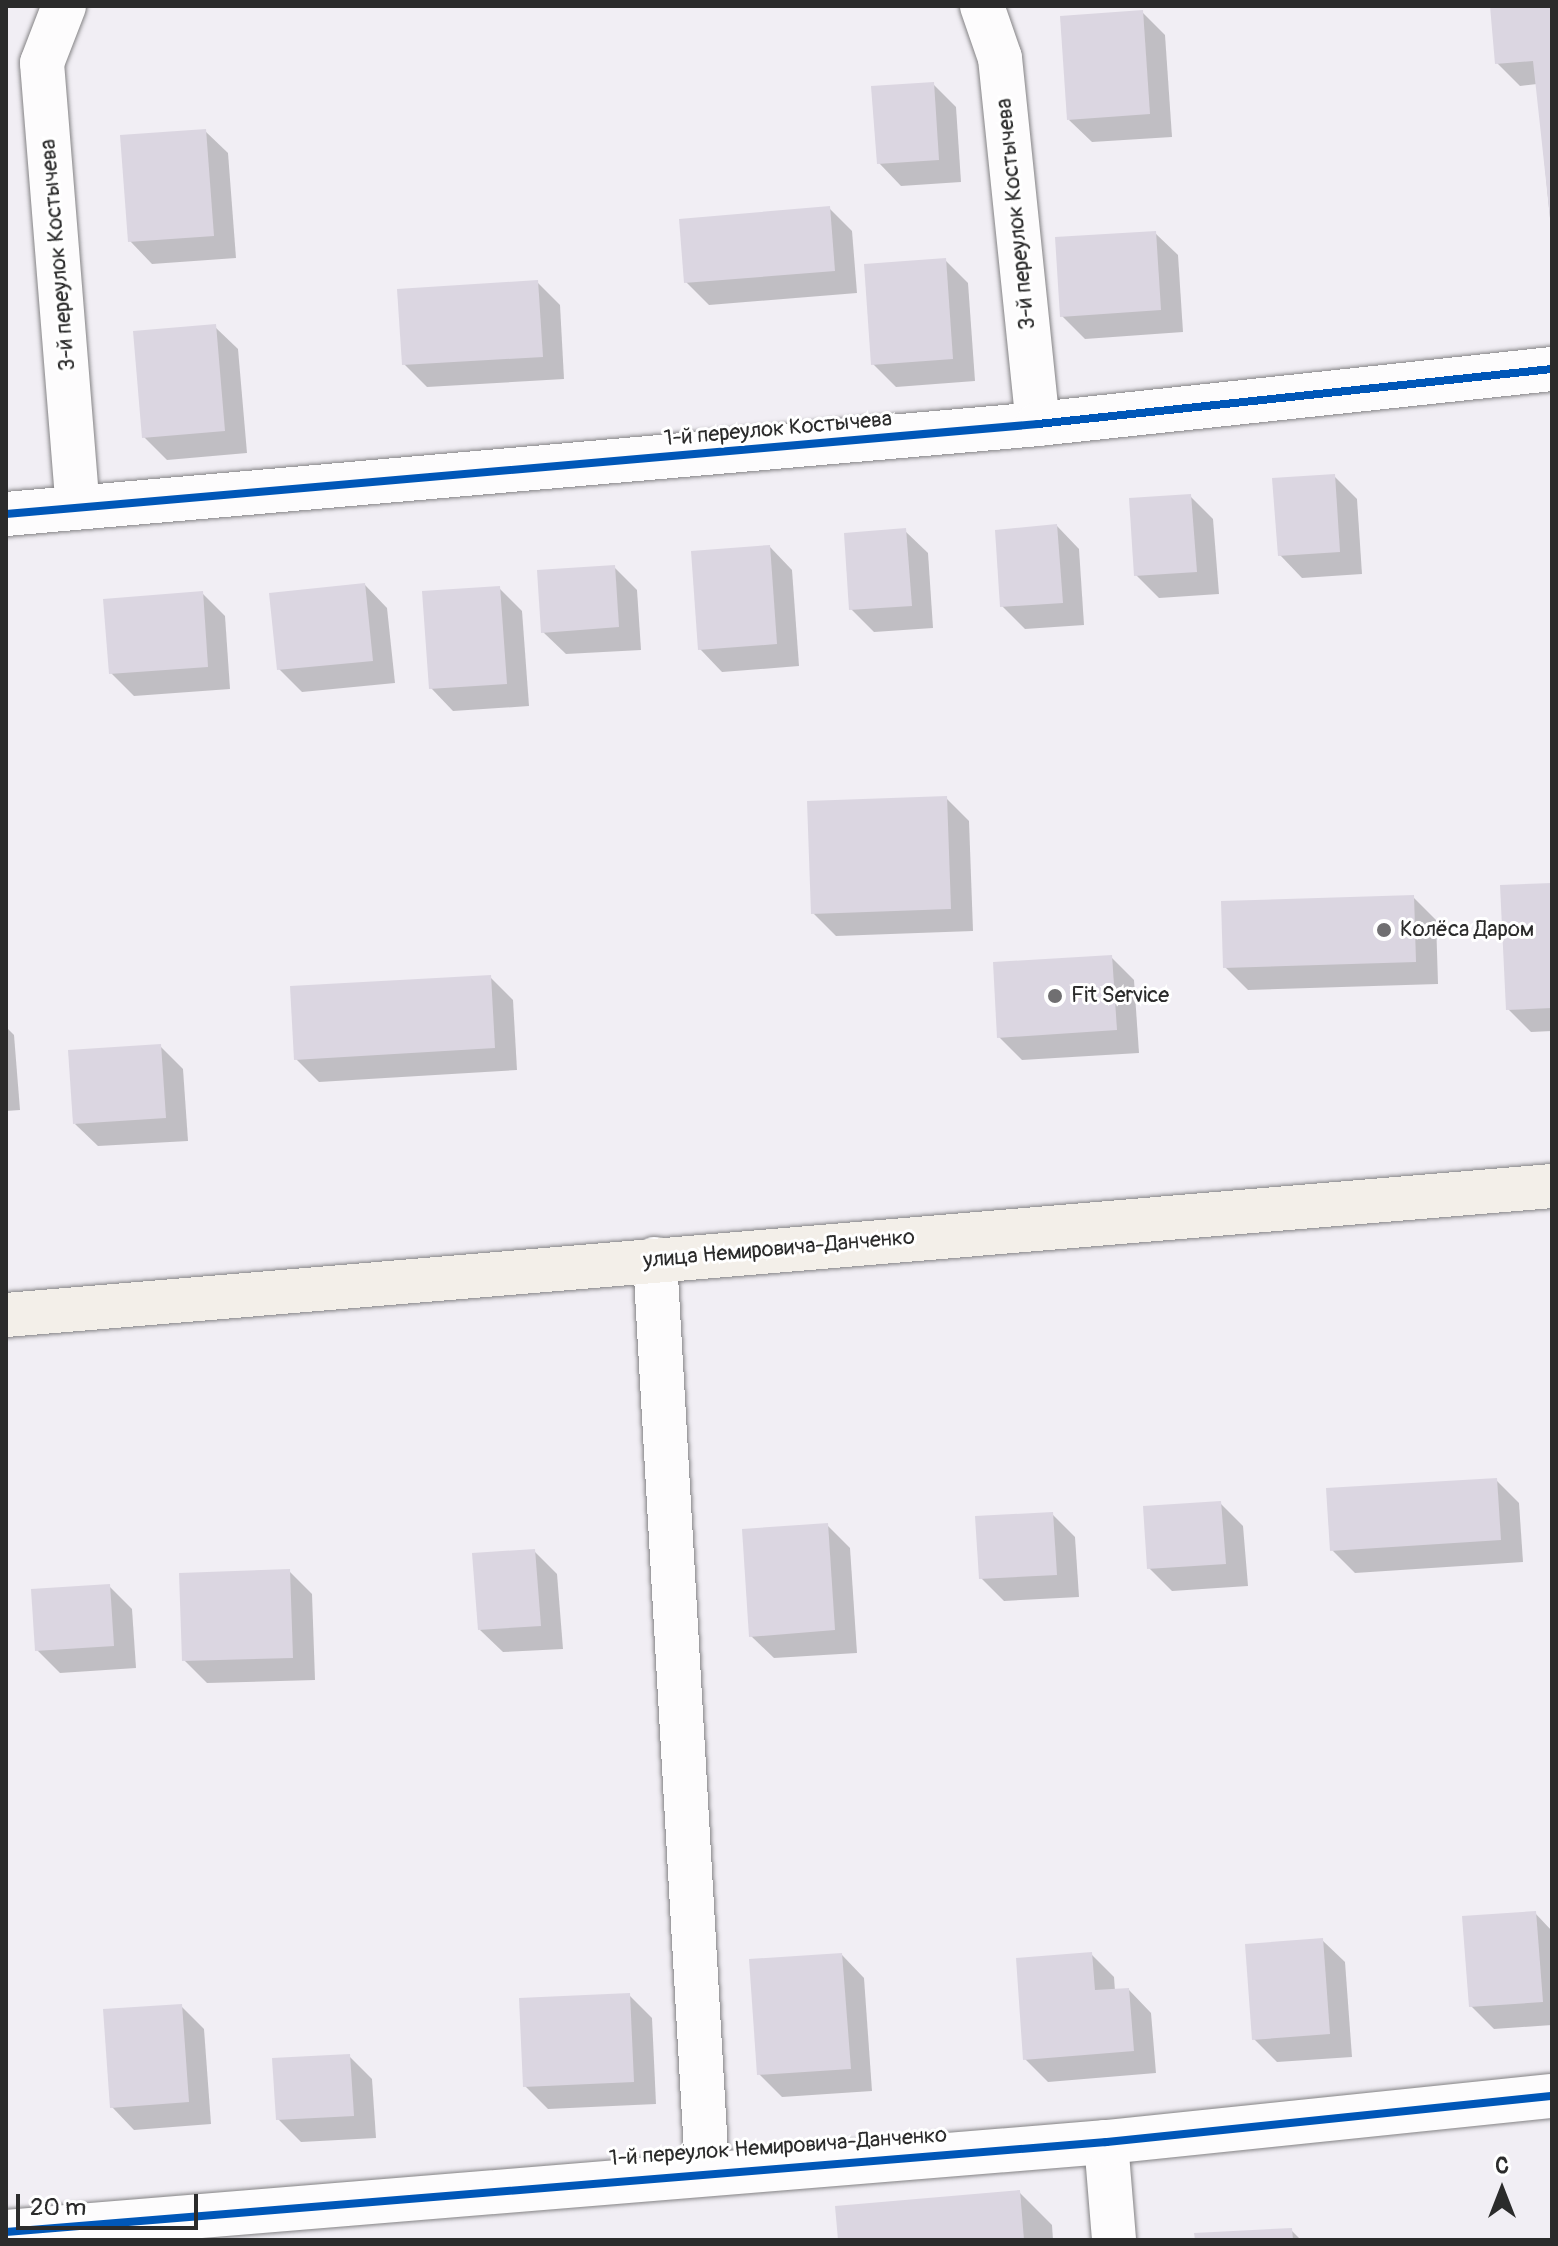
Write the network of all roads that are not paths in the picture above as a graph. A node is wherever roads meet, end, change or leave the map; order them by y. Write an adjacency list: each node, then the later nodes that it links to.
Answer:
1 (64, 6): 5 (street, 3-й переулок Костычева)
2 (982, 6): 4 (street, 3-й переулок Костычева)
3 (1552, 369): 4 (street, 1-й переулок Костычева)
4 (1038, 424): 5 (street, 1-й переулок Костычева)
5 (78, 508): 6 (street, 1-й переулок Костычева)
6 (6, 514)
7 (1552, 1186): 8 (main road, улица Немировича-Данченко)
8 (655, 1259): 9 (main road, улица Немировича-Данченко); 12 (street)
9 (6, 1315)
10 (1552, 2096): 11 (street, 1-й переулок Немировича-Данченко)
11 (1106, 2142): 12 (street, 1-й переулок Немировича-Данченко); 15 (street)
12 (707, 2169): 13 (street, 1-й переулок Немировича-Данченко)
13 (320, 2223): 14 (street, 1-й переулок Немировича-Данченко)
14 (6, 2232)
15 (1114, 2240)

